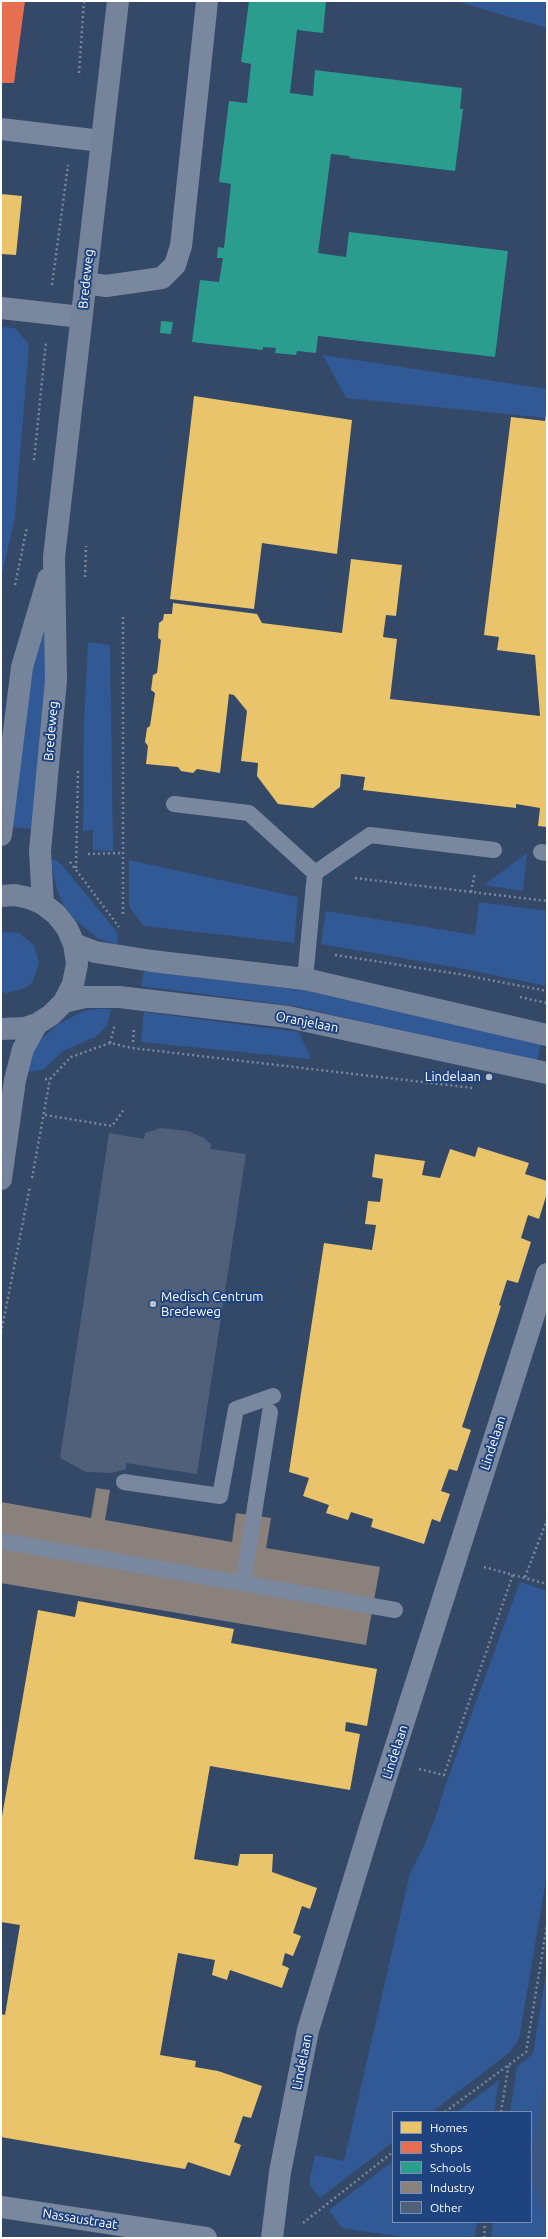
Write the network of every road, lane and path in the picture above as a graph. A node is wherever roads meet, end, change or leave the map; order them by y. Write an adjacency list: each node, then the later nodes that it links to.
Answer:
1 (84, 1): 4 (path)
2 (118, 1): 7 (street, Bredeweg)
3 (207, 1): 8 (street)
4 (78, 80)
5 (1, 129): 6 (street)
6 (71, 137): 7 (street); 10 (path)
7 (101, 141): 8 (street, Bredeweg)
8 (85, 283): 11 (street, Bredeweg)
9 (1, 308): 10 (street)
10 (48, 312): 11 (street); 12 (path)
11 (81, 317): 13 (street, Bredeweg)
12 (34, 468)
13 (54, 557): 16 (street, Bredeweg); 24 (street, Bredeweg)
14 (123, 617): 19 (path)
15 (174, 804): 21 (lane)
16 (1, 835)
17 (494, 850): 21 (lane)
18 (88, 854): 19 (path)
19 (122, 854): 25 (path)
20 (66, 858): 26 (path)
21 (315, 873): 23 (path); 28 (lane)
22 (1, 896): 24 (street)
23 (547, 901)
24 (42, 904): 27 (street)
25 (123, 914)
26 (121, 930)
27 (74, 944): 29 (street); 31 (street)
28 (307, 951): 29 (lane); 30 (path)
29 (305, 979): 34 (street)
30 (547, 992)
31 (64, 1002): 32 (street); 35 (street, Oranjelaan)
32 (37, 1024): 33 (street); 41 (street)
33 (1, 1029)
34 (547, 1035)
35 (547, 1073)
36 (44, 1079): 37 (path)
37 (50, 1079): 38 (path); 40 (path)
38 (477, 1089)
39 (125, 1108): 40 (path)
40 (45, 1115): 43 (path)
41 (1, 1179)
42 (547, 1274): 49 (street, Lindelaan)
43 (1, 1333)
44 (273, 1396): 46 (lane)
45 (270, 1412): 52 (lane)
46 (124, 1482)
47 (547, 1520): 51 (path)
48 (1, 1541): 52 (lane)
49 (456, 1560): 50 (path); 55 (street, Lindelaan)
50 (513, 1574): 51 (path); 55 (path)
51 (525, 1577): 53 (path)
52 (243, 1583): 54 (lane)
53 (547, 1584)
54 (395, 1610)
55 (392, 1761): 65 (street, Lindelaan)
56 (547, 1925): 57 (path)
57 (509, 2063): 58 (path); 59 (path)
58 (446, 2111)
59 (501, 2111)
60 (392, 2153): 63 (path)
61 (1, 2207): 64 (street, Nassaustraat)
62 (485, 2223): 66 (path)
63 (302, 2224)
64 (206, 2238)
65 (272, 2238)
66 (484, 2238)

